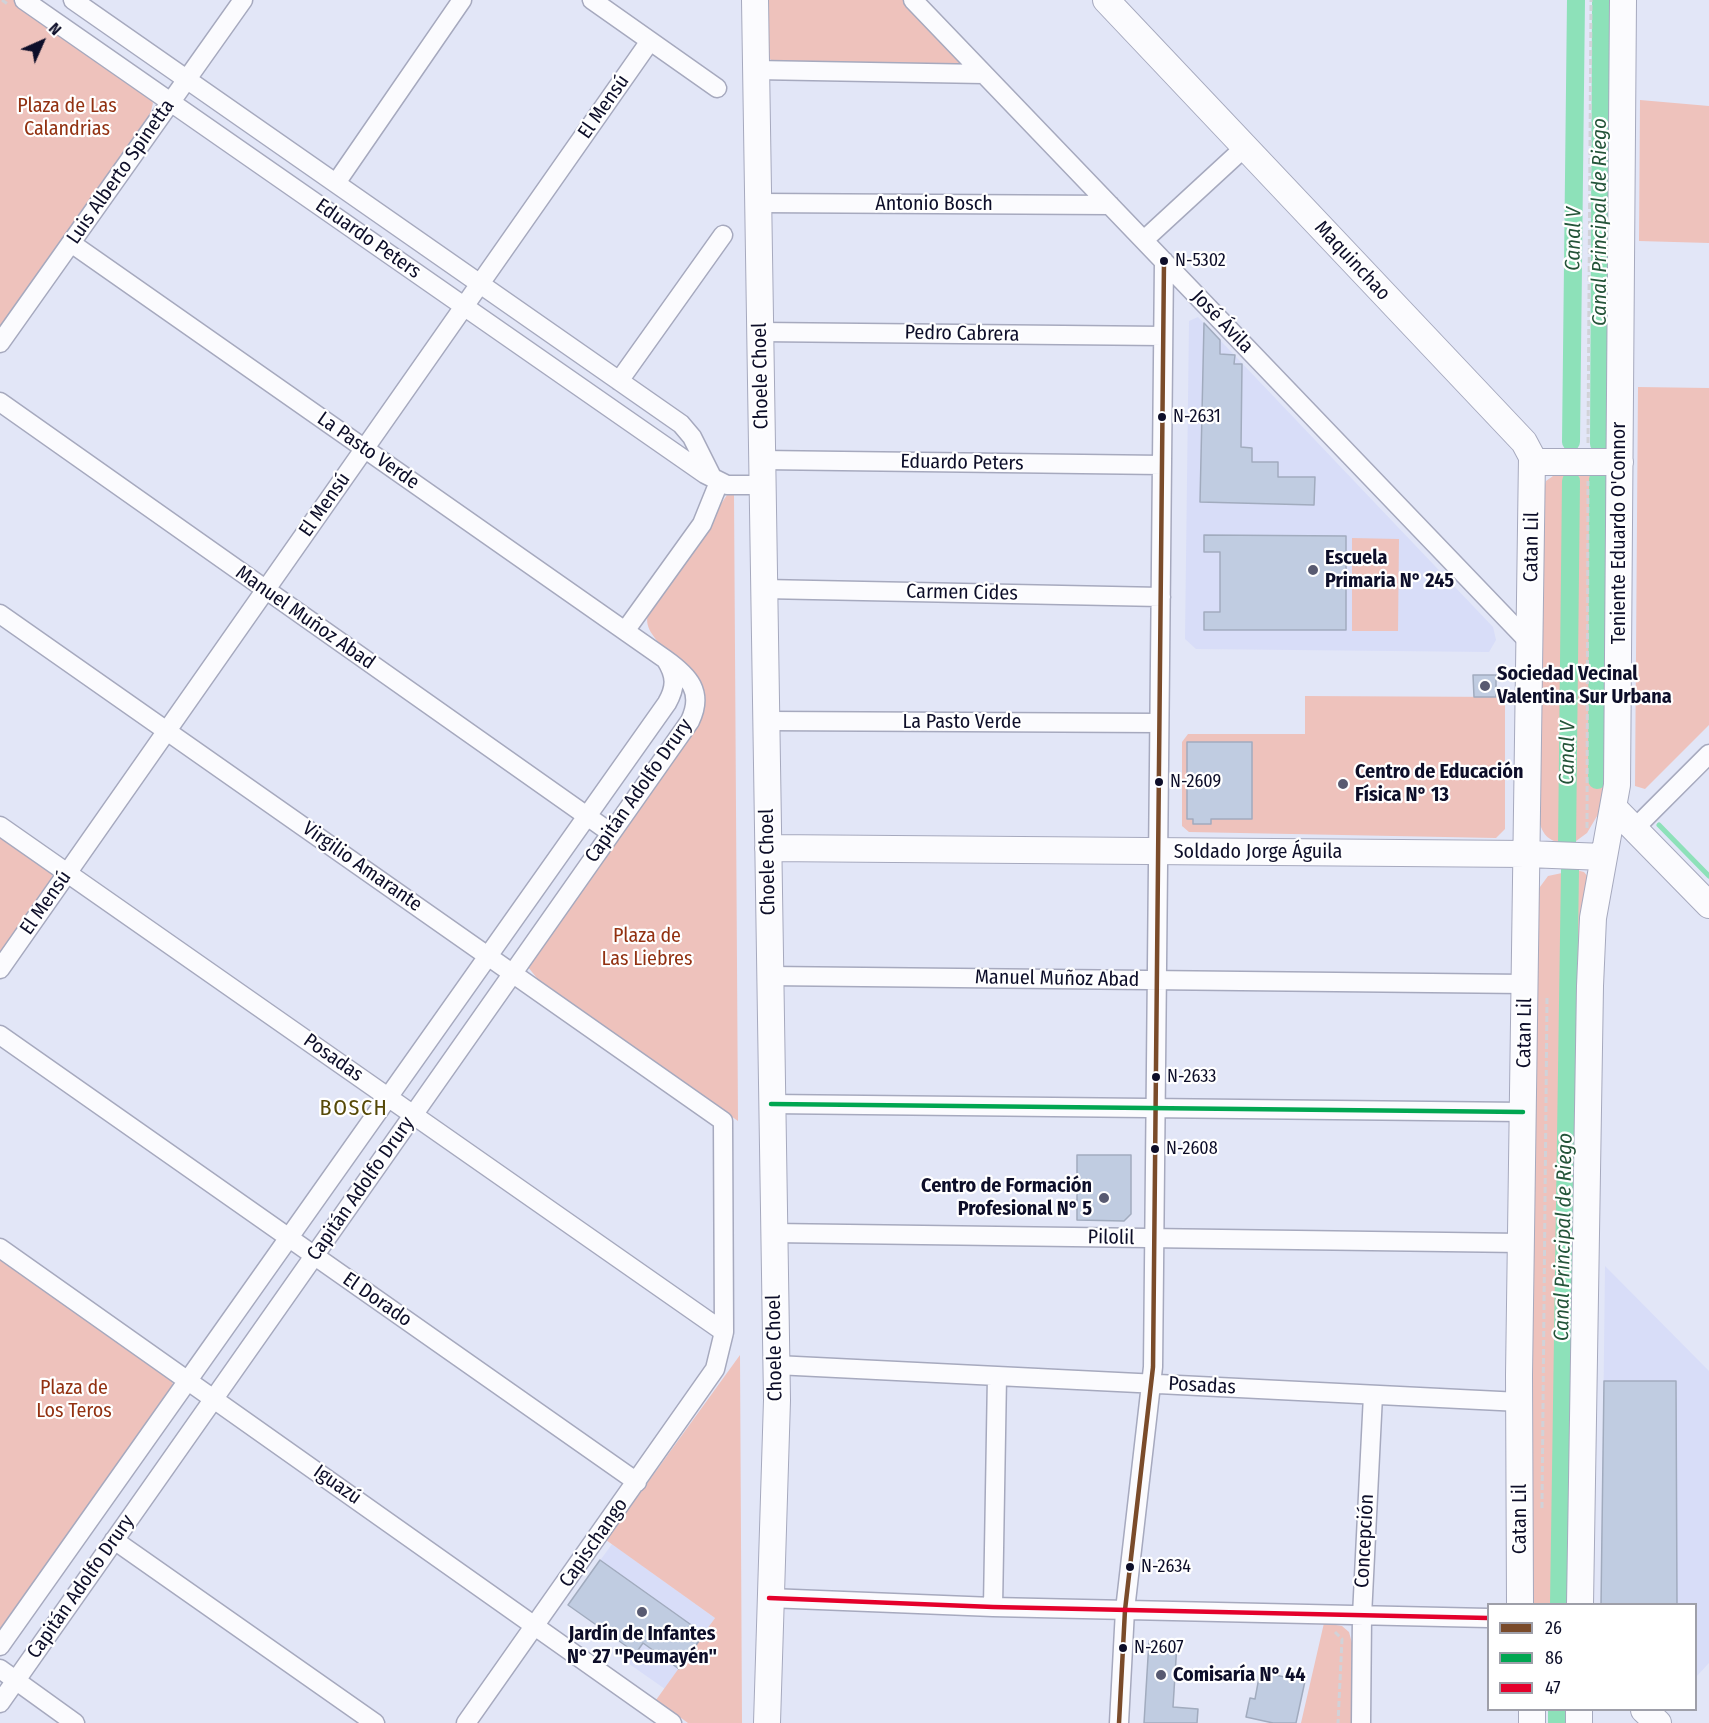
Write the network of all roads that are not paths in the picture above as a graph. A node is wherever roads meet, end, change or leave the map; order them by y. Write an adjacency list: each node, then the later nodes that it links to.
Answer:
1 (73, 0): 13 (street, Eduardo Peters)
2 (243, 0): 13 (street, Luis Alberto Spinetta)
3 (462, 0): 17 (street)
4 (592, 0): 10 (street)
5 (755, 0): 11 (street, Choele Choel)
6 (913, 0): 12 (street, José Ávila)
7 (1106, 0): 16 (street, Maquinchao)
8 (1623, 0): 33 (street, Teniente Eduardo O'Connor)
9 (18, 3): 15 (street, Eduardo Peters)
10 (650, 41): 14 (street); 24 (street, El Mensú)
11 (756, 70): 12 (street); 18 (street, Choele Choel)
12 (984, 74): 19 (street, José Ávila)
13 (187, 79): 15 (street, Luis Alberto Spinetta); 17 (street, Eduardo Peters)
14 (717, 88)
15 (171, 101): 22 (street, Luis Alberto Spinetta); 25 (street, Eduardo Peters)
16 (1245, 147): 21 (street); 32 (street, Maquinchao)
17 (336, 183): 24 (street, Eduardo Peters)
18 (758, 203): 19 (street, Antonio Bosch); 26 (street, Choele Choel)
19 (1110, 205): 21 (street, José Ávila)
20 (723, 236): 29 (street)
21 (1144, 240): 23 (street, José Ávila)
22 (70, 243): 28 (street, Luis Alberto Spinetta); 31 (street, La Pasto Verde)
23 (1164, 261): 27 (street); 42 (street, José Ávila)
24 (480, 284): 25 (street, El Mensú); 29 (street, Eduardo Peters)
25 (465, 306): 31 (street, El Mensú); 36 (street, Eduardo Peters)
26 (760, 332): 27 (street, Pedro Cabrera); 35 (street, Choele Choel)
27 (1163, 336): 34 (street)
28 (0, 343)
29 (619, 381): 36 (street, Eduardo Peters)
30 (0, 402): 38 (street, Manuel Muñoz Abad)
31 (365, 449): 38 (street, El Mensú); 41 (street, La Pasto Verde)
32 (1533, 462): 33 (street); 42 (street, Catan Lil)
33 (1620, 462): 48 (street, Teniente Eduardo O'Connor)
34 (1162, 465): 35 (street, Eduardo Peters); 39 (street)
35 (762, 473): 36 (street, Eduardo Peters); 37 (street, Choele Choel)
36 (716, 480): 41 (street)
37 (764, 589): 39 (street, Carmen Cides); 44 (street, Choele Choel)
38 (266, 590): 46 (street, El Mensú); 49 (street, Manuel Muñoz Abad)
39 (1161, 597): 45 (street)
40 (0, 614): 46 (street, Virgilio Amarante)
41 (625, 631): 43 (street, La Pasto Verde)
42 (1531, 644): 55 (street, Catan Lil)
43 (665, 659): 49 (street, Capitán Adolfo Drury); 52 (street, Capitán Adolfo Drury)
44 (766, 720): 45 (street, La Pasto Verde); 53 (street, Choele Choel)
45 (1159, 723): 54 (street)
46 (167, 730): 57 (street, El Mensú); 59 (street, Virgilio Amarante)
47 (1709, 754): 51 (street)
48 (1614, 808): 51 (street); 56 (street, Teniente Eduardo O'Connor)
49 (587, 817): 52 (street, Manuel Muñoz Abad); 59 (street, Capitán Adolfo Drury)
50 (0, 826): 57 (street, Posadas)
51 (1634, 829): 58 (street)
52 (611, 833): 61 (street, Capitán Adolfo Drury)
53 (768, 848): 54 (street, Soldado Jorge Águila); 62 (street, Choele Choel)
54 (1158, 851): 55 (street, Soldado Jorge Águila); 63 (street)
55 (1527, 854): 56 (street, Soldado Jorge Águila); 64 (street, Catan Lil)
56 (1604, 857): 89 (street, Teniente Eduardo O'Connor)
57 (68, 872): 60 (street, El Mensú); 66 (street, Posadas)
58 (1709, 905)
59 (489, 956): 61 (street, Virgilio Amarante); 66 (street, Capitán Adolfo Drury)
60 (0, 969)
61 (513, 973): 70 (street, Capitán Adolfo Drury); 77 (street, Virgilio Amarante)
62 (769, 976): 63 (street, Manuel Muñoz Abad); 67 (street, Choele Choel)
63 (1157, 980): 64 (street, Manuel Muñoz Abad); 68 (street)
64 (1536, 990): 69 (street, Catan Lil)
65 (0, 1035): 72 (street, El Dorado)
66 (389, 1097): 70 (street, Posadas); 72 (street, Capitán Adolfo Drury)
67 (771, 1104): 68 (street); 71 (street, Choele Choel)
68 (1155, 1108): 69 (street); 73 (street)
69 (1523, 1112): 74 (street, Catan Lil)
70 (413, 1114): 76 (street, Capitán Adolfo Drury); 77 (street, Posadas)
71 (773, 1233): 73 (street, Pilolil); 78 (street, Choele Choel)
72 (289, 1238): 76 (street, El Dorado); 80 (street, Capitán Adolfo Drury)
73 (1154, 1238): 74 (street, Pilolil); 81 (street)
74 (1521, 1243): 84 (street, Catan Lil)
75 (0, 1248): 80 (street, Iguazú)
76 (314, 1256): 83 (street, Capitán Adolfo Drury); 85 (street, El Dorado)
77 (724, 1332): 85 (street, Capischango)
78 (776, 1365): 79 (street, Posadas); 87 (street, Choele Choel)
79 (997, 1376): 81 (street, Posadas); 90 (street)
80 (188, 1380): 83 (street, Iguazú); 95 (street, Capitán Adolfo Drury)
81 (1152, 1384): 82 (street, Posadas); 91 (street)
82 (1373, 1395): 84 (street, Posadas); 92 (street, Concepción)
83 (214, 1398): 86 (street, Capitán Adolfo Drury); 94 (street, Iguazú)
84 (1520, 1402): 88 (street, Catan Lil)
85 (637, 1482): 94 (street, Capischango)
86 (114, 1540): 97 (street, Capitán Adolfo Drury); 101 (street)
87 (769, 1598): 90 (street); 104 (street, Choele Choel)
88 (1520, 1603)
89 (1580, 1603)
90 (993, 1607): 91 (street)
91 (1125, 1610): 92 (street); 105 (street)
92 (1362, 1616): 93 (street); 106 (street, Concepción)
93 (1487, 1618)
94 (536, 1625): 102 (street, Capischango); 103 (street, Iguazú)
95 (0, 1646)
96 (0, 1669): 97 (street)
97 (15, 1681): 98 (street, Capitán Adolfo Drury); 100 (street)
98 (0, 1703)
99 (1645, 1711): 107 (street)
100 (75, 1723)
101 (375, 1723)
102 (466, 1723)
103 (672, 1723)
104 (767, 1723)
105 (1119, 1723)
106 (1361, 1723)
107 (1658, 1723)

